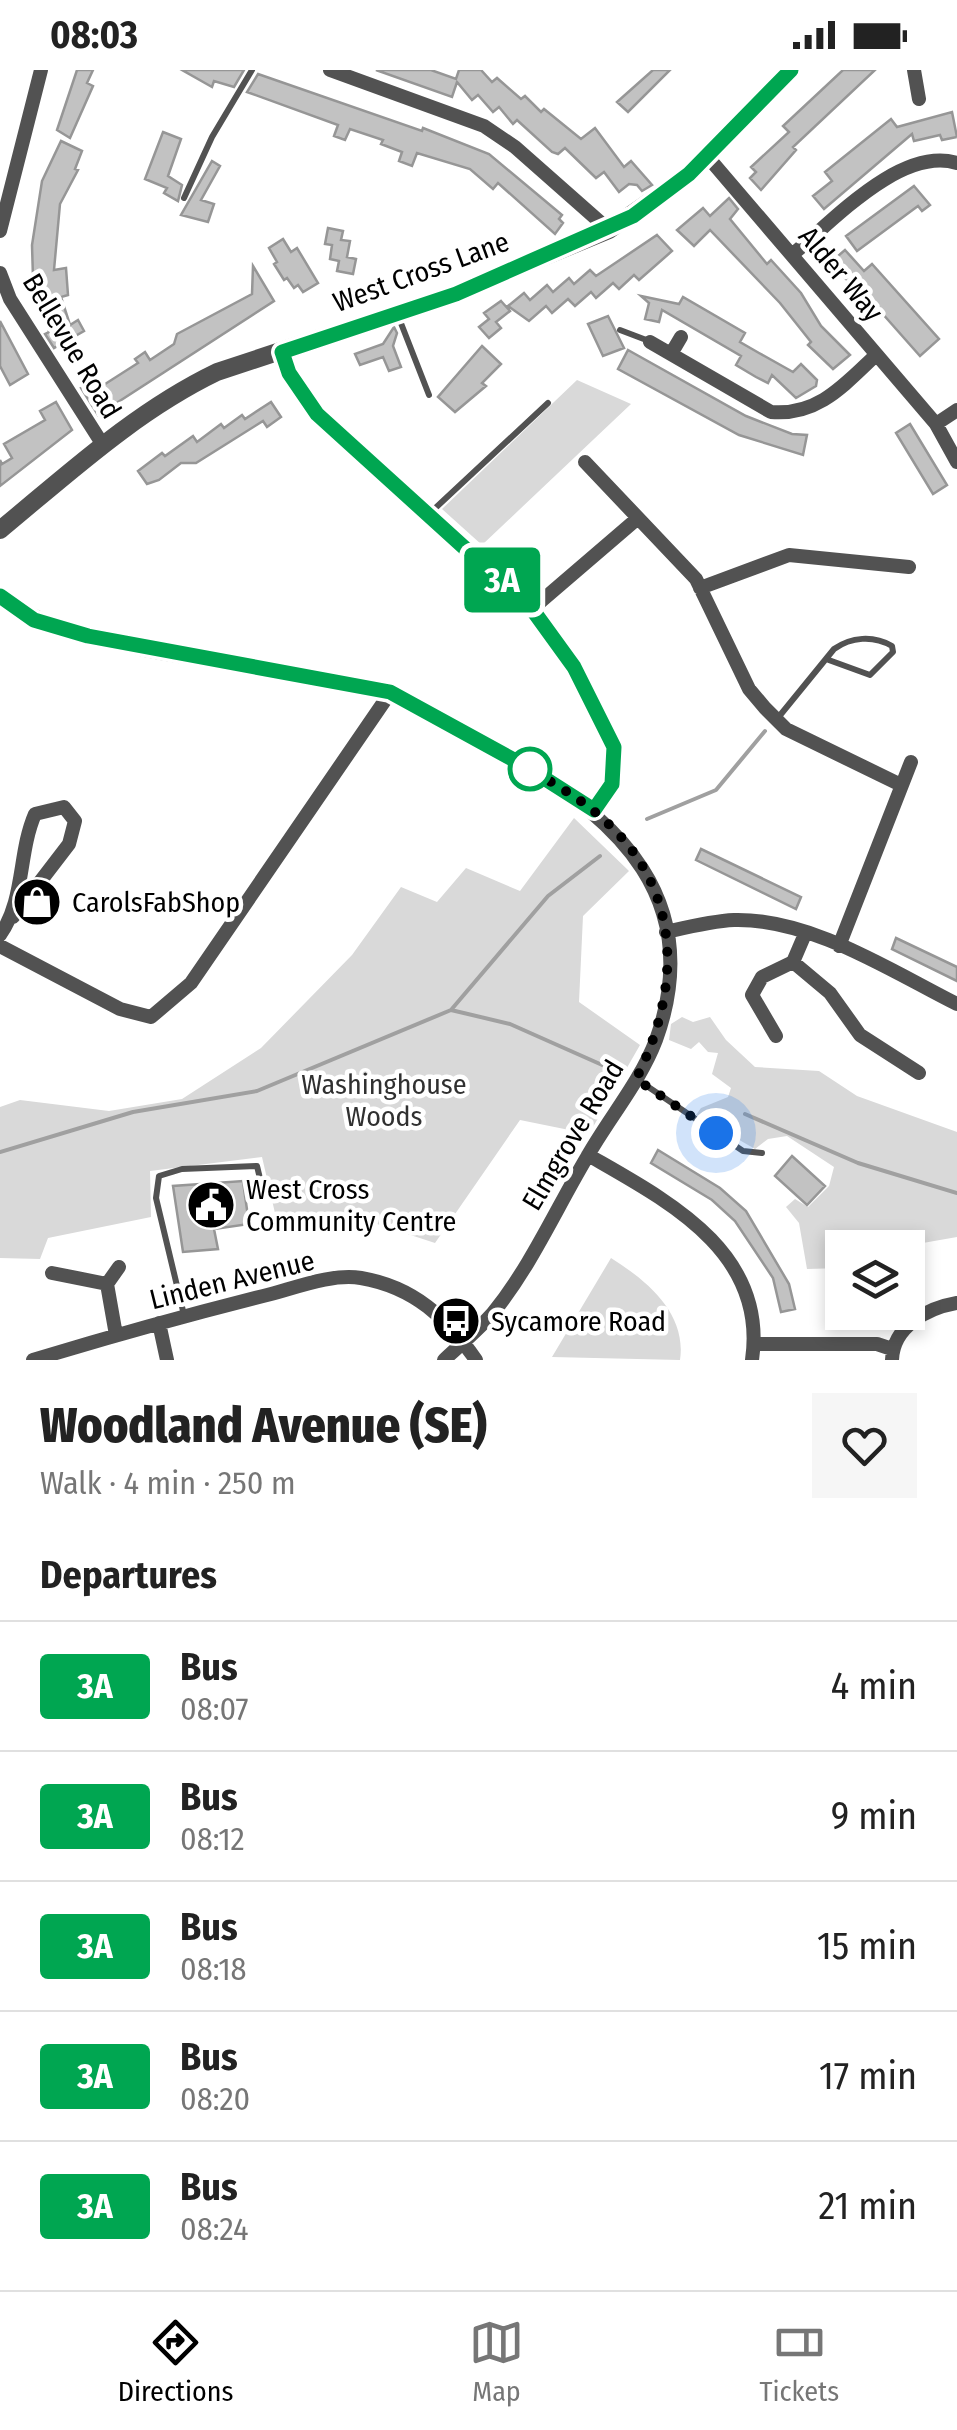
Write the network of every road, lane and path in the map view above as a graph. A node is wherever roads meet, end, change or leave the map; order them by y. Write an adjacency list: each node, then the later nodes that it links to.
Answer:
1 (41, 70): 11 (street)
2 (252, 70): 9 (lane)
3 (330, 70): 10 (street)
4 (791, 70): 7 (street, West Cross Lane)
5 (914, 70): 6 (street)
6 (919, 99)
7 (707, 156): 10 (street, West Cross Lane); 12 (street, Alder Way)
8 (957, 163): 12 (street)
9 (184, 198)
10 (608, 230): 14 (street, West Cross Lane)
11 (0, 231)
12 (793, 254): 20 (street, Alder Way)
13 (0, 272): 25 (street, Bellevue Road)
14 (396, 312): 18 (street, West Cross Lane); 21 (lane)
15 (620, 330): 17 (lane)
16 (681, 337): 19 (street)
17 (650, 342): 19 (street)
18 (282, 352): 25 (street, West Cross Lane); 28 (street)
19 (671, 354): 20 (street)
20 (876, 355): 24 (street, Alder Way)
21 (430, 395)
22 (548, 403): 28 (lane)
23 (957, 410): 24 (street)
24 (936, 424): 27 (street, Alder Way)
25 (104, 445): 30 (street, West Cross Lane)
26 (586, 462): 29 (street)
27 (957, 462)
28 (430, 513): 34 (street)
29 (638, 518): 32 (street); 34 (street)
30 (0, 530)
31 (909, 567): 32 (street)
32 (700, 588): 37 (street)
33 (0, 596): 36 (street, Elmgrove Road)
34 (532, 609): 40 (street)
35 (826, 659): 35 (lane); 37 (lane)
36 (390, 692): 40 (street, Elmgrove Road); 45 (street)
37 (776, 720): 39 (street)
38 (911, 762): 39 (street)
39 (901, 785): 46 (street)
40 (594, 810): 42 (street, Elmgrove Road)
41 (13, 917): 41 (street); 44 (street)
42 (666, 932): 43 (street); 51 (street, Elmgrove Road)
43 (806, 934): 46 (street); 47 (street)
44 (0, 935)
45 (0, 946)
46 (839, 946): 48 (street)
47 (793, 962): 49 (street); 50 (street)
48 (957, 1004)
49 (776, 1036)
50 (919, 1074)
51 (636, 1079): 52 (lane); 53 (street, Elmgrove Road)
52 (762, 1153)
53 (588, 1155): 62 (street, Elmgrove Road); 63 (street)
54 (262, 1187): 59 (lane)
55 (120, 1267): 57 (street)
56 (52, 1273): 57 (street)
57 (107, 1284): 61 (street)
58 (957, 1303): 64 (street)
59 (184, 1316): 60 (street, Linden Avenue); 62 (street, Linden Avenue)
60 (160, 1324): 61 (street, Linden Avenue); 67 (street)
61 (116, 1336): 65 (street, Linden Avenue)
62 (463, 1342): 68 (street); 69 (street, Linden Avenue)
63 (753, 1352): 64 (street)
64 (892, 1355)
65 (53, 1357): 66 (street, Linden Avenue)
66 (33, 1360)
67 (167, 1360)
68 (444, 1360)
69 (476, 1360)

